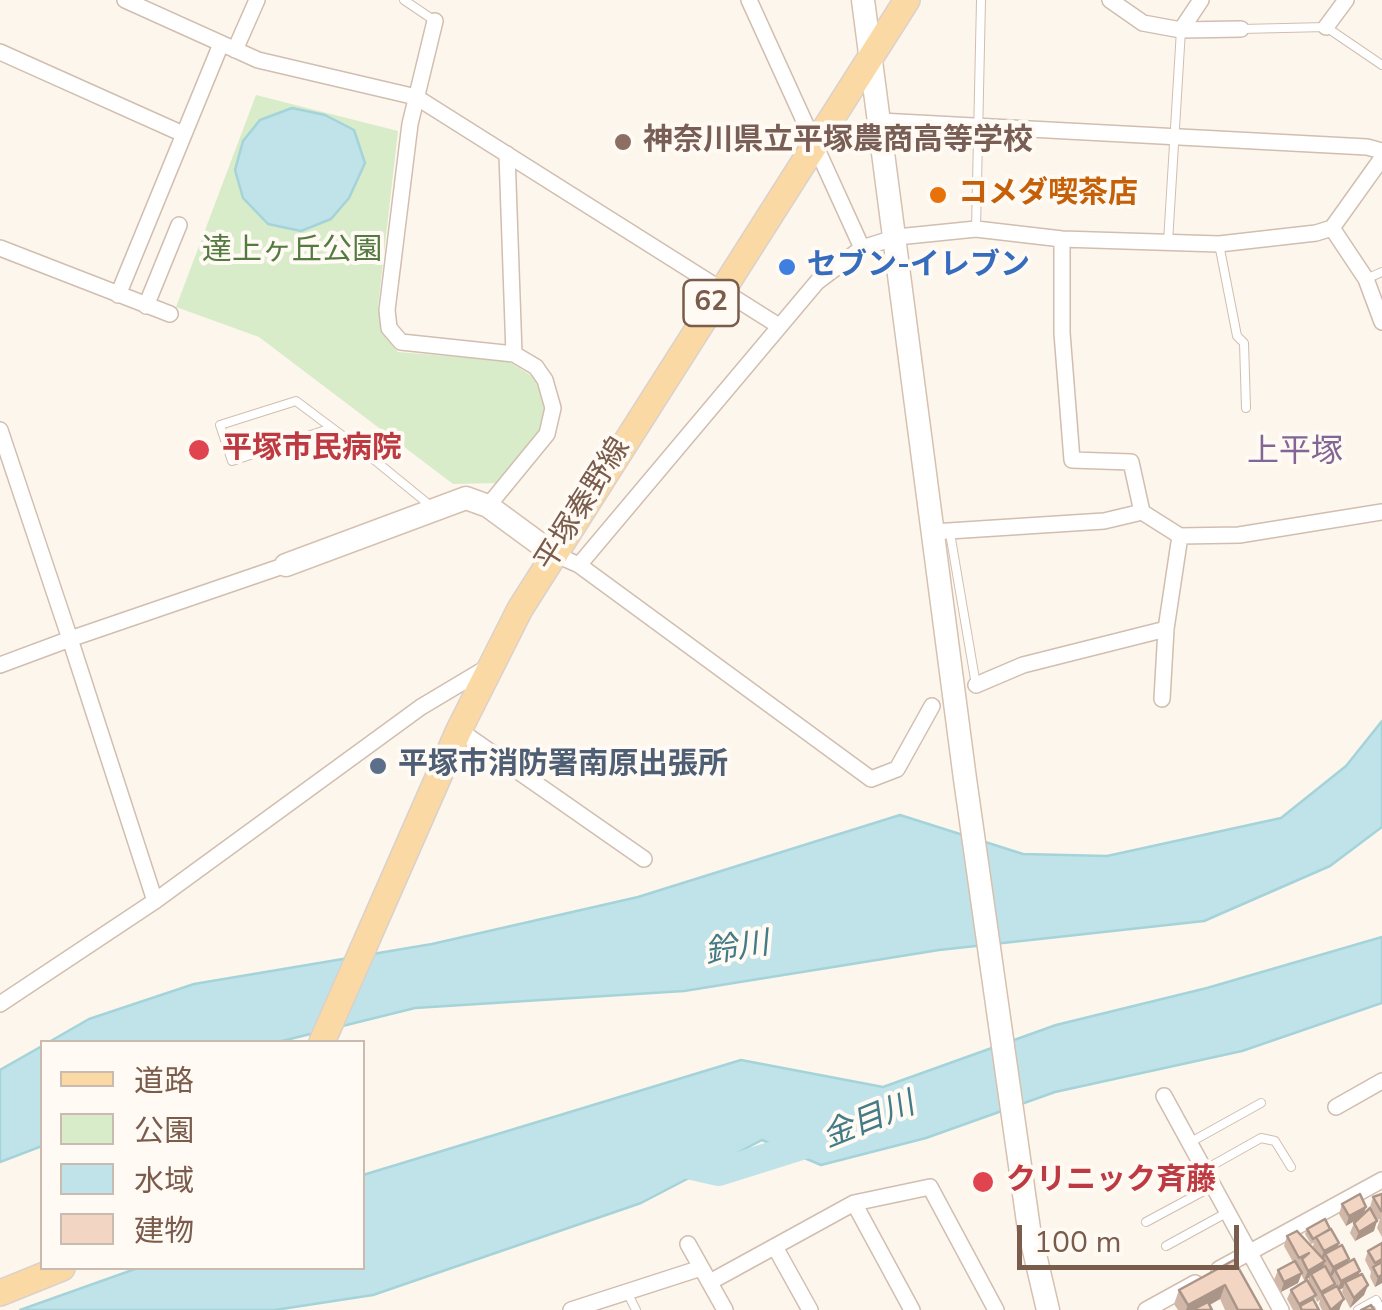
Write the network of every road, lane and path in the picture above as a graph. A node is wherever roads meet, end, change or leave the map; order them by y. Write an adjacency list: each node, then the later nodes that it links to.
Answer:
1 (126, 0): 11 (street)
2 (258, 0): 16 (street)
3 (404, 0): 12 (lane)
4 (750, 0): 25 (street)
5 (863, 0): 18 (street)
6 (906, 0): 18 (main road, 平塚秦野線 / 62)
7 (981, 0): 22 (lane)
8 (1110, 0): 15 (street)
9 (1201, 0): 15 (street)
10 (1346, 0): 13 (street)
11 (154, 6): 16 (street)
12 (435, 21): 20 (street)
13 (1326, 27): 14 (lane); 19 (lane)
14 (1241, 29): 15 (street)
15 (1180, 30): 24 (lane)
16 (228, 47): 20 (street); 23 (street)
17 (0, 52): 23 (street)
18 (872, 53): 21 (street); 25 (main road, 平塚秦野線 / 62)
19 (1382, 64)
20 (416, 97): 26 (street); 45 (street)
21 (880, 121): 22 (street); 31 (street)
22 (978, 124): 24 (street); 30 (lane)
23 (182, 134): 40 (street)
24 (1174, 138): 27 (street); 33 (lane)
25 (814, 149): 36 (street); 39 (main road, 平塚秦野線 / 62)
26 (507, 154): 39 (street); 45 (street)
27 (1382, 155): 29 (street)
28 (179, 225): 41 (street)
29 (1332, 228): 34 (street); 38 (street)
30 (976, 229): 31 (street); 32 (street)
31 (897, 237): 36 (street); 53 (street)
32 (1062, 239): 33 (street); 51 (street)
33 (1168, 242): 34 (street)
34 (1219, 244): 46 (lane)
35 (0, 248): 40 (street)
36 (862, 248): 44 (street)
37 (1382, 272): 38 (lane)
38 (1366, 278): 43 (street)
39 (721, 287): 44 (street); 55 (main road, 平塚秦野線 / 62)
40 (118, 295): 41 (street)
41 (146, 306): 42 (street)
42 (170, 314)
43 (1382, 322)
44 (779, 326): 57 (street)
45 (514, 354): 49 (street)
46 (1246, 408)
47 (332, 428): 47 (lane); 50 (lane)
48 (0, 430): 59 (street)
49 (488, 506): 50 (street); 55 (street)
50 (434, 508): 56 (street)
51 (1142, 512): 53 (street); 54 (street)
52 (1382, 512): 54 (street)
53 (942, 532): 62 (lane); 96 (street)
54 (1180, 536): 58 (street)
55 (552, 553): 57 (street); 61 (main road, 平塚秦野線 / 62)
56 (286, 565): 59 (street)
57 (580, 566): 64 (street)
58 (1166, 629): 62 (street); 63 (street)
59 (70, 640): 60 (street); 67 (street)
60 (0, 665)
61 (488, 668): 65 (main road, 平塚秦野線 / 62); 67 (street)
62 (976, 685)
63 (1162, 699)
64 (932, 706)
65 (459, 730): 66 (street); 69 (main road, 平塚秦野線 / 62)
66 (644, 859)
67 (155, 900): 68 (street)
68 (0, 1004)
69 (323, 1040)
70 (1382, 1081): 73 (street)
71 (1164, 1096): 74 (street)
72 (1261, 1102): 74 (lane)
73 (1336, 1108)
74 (1189, 1143): 76 (street)
75 (1291, 1166): 76 (lane)
76 (1204, 1170): 78 (street)
77 (1382, 1180): 85 (street)
78 (1214, 1186): 80 (street); 81 (lane)
79 (854, 1204): 84 (street); 94 (street); 95 (street)
80 (1228, 1212): 83 (lane); 85 (street)
81 (1146, 1222)
82 (688, 1244): 87 (street)
83 (1166, 1246)
84 (775, 1247): 87 (street); 93 (street)
85 (1250, 1252): 97 (street); 98 (street)
86 (57, 1270): 89 (main road)
87 (705, 1275): 88 (street); 92 (street)
88 (626, 1291): 90 (street); 91 (lane)
89 (0, 1294)
90 (572, 1310)
91 (636, 1310)
92 (725, 1310)
93 (810, 1310)
94 (912, 1310)
95 (996, 1310)
96 (1048, 1310)
97 (1146, 1310)
98 (1282, 1310)
99 (1358, 1310): 100 (lane)
100 (1381, 1310)

